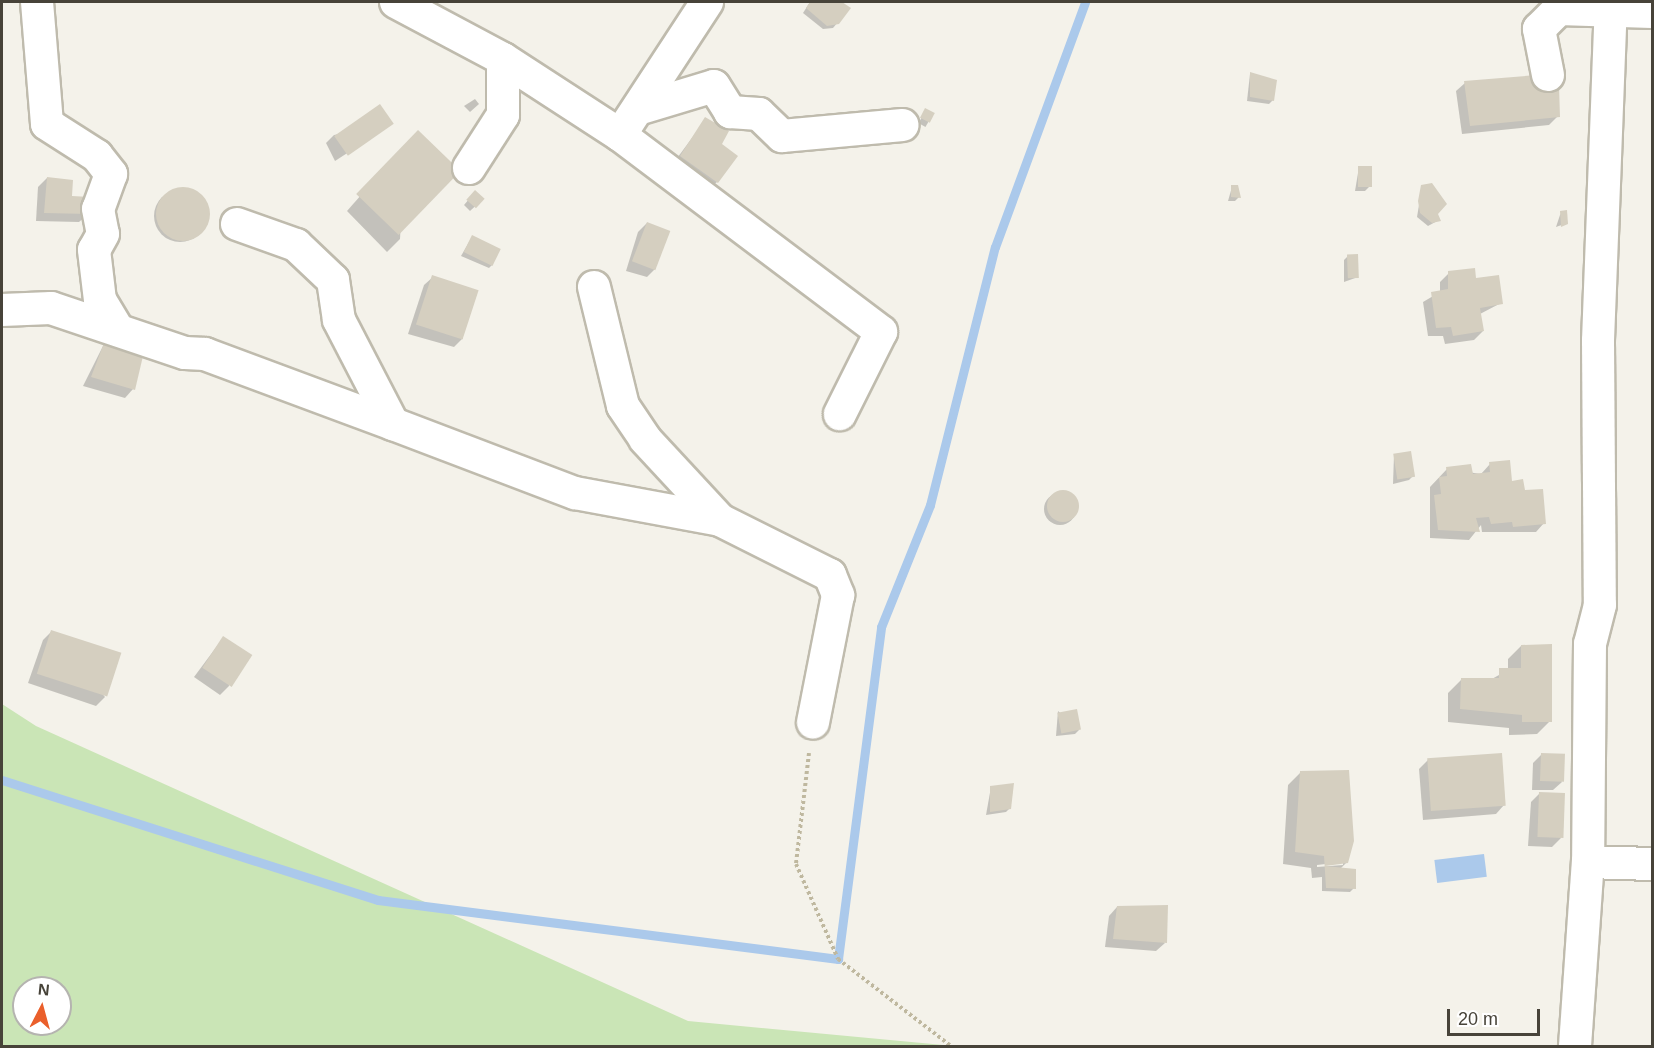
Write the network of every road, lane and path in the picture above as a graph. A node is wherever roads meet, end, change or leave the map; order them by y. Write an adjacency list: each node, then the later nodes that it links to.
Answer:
1 (38, 2): 15 (street)
2 (396, 2): 6 (street)
3 (707, 2): 8 (street)
4 (1611, 7): 5 (street); 7 (street); 20 (street)
5 (1653, 12)
6 (503, 59): 10 (street); 11 (street)
7 (1548, 75)
8 (638, 109): 9 (street); 10 (street)
9 (903, 125)
10 (620, 135): 16 (street)
11 (469, 168)
12 (237, 224): 17 (street)
13 (594, 287): 18 (street)
14 (2, 310): 15 (street)
15 (118, 330): 17 (street)
16 (840, 414)
17 (393, 424): 18 (street)
18 (720, 520): 19 (street)
19 (813, 723): 22 (path)
20 (1588, 862): 21 (street); 23 (street)
21 (1653, 864)
22 (951, 1047)
23 (1575, 1047)

